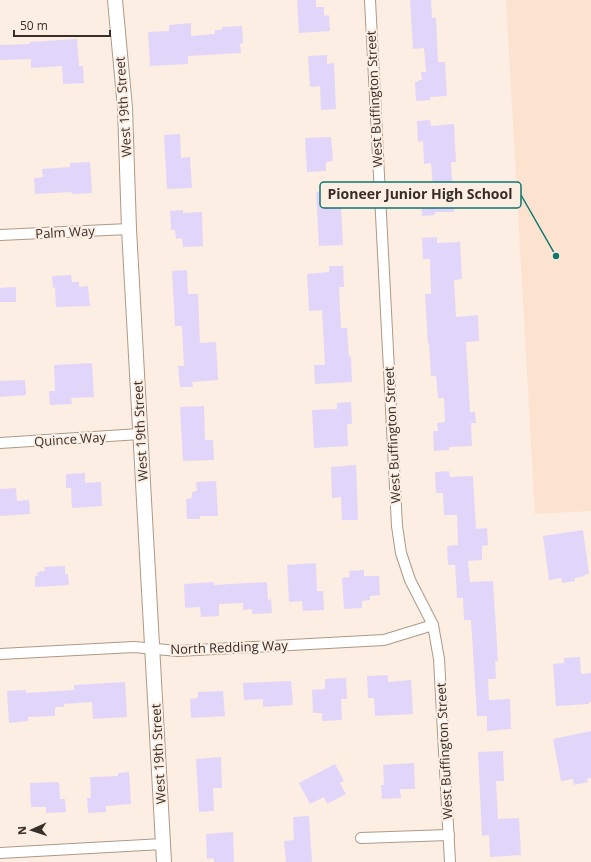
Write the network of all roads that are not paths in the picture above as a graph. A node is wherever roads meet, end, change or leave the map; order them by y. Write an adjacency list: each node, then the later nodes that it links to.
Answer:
1 (115, 0): 3 (main road, West 19th Street)
2 (370, 0): 7 (street, West Buffington Street)
3 (129, 229): 4 (street, Palm Way); 5 (main road, West 19th Street)
4 (0, 235)
5 (140, 434): 6 (street, Quince Way); 8 (main road, West 19th Street)
6 (0, 443)
7 (432, 625): 8 (street, North Redding Way); 10 (street, West Buffington Street)
8 (152, 648): 9 (street, North Redding Way); 12 (main road, West 19th Street)
9 (0, 654)
10 (449, 835): 11 (street); 15 (street, West Buffington Street)
11 (361, 838)
12 (163, 844): 13 (street); 14 (main road, West 19th Street)
13 (0, 853)
14 (164, 862)
15 (450, 862)

